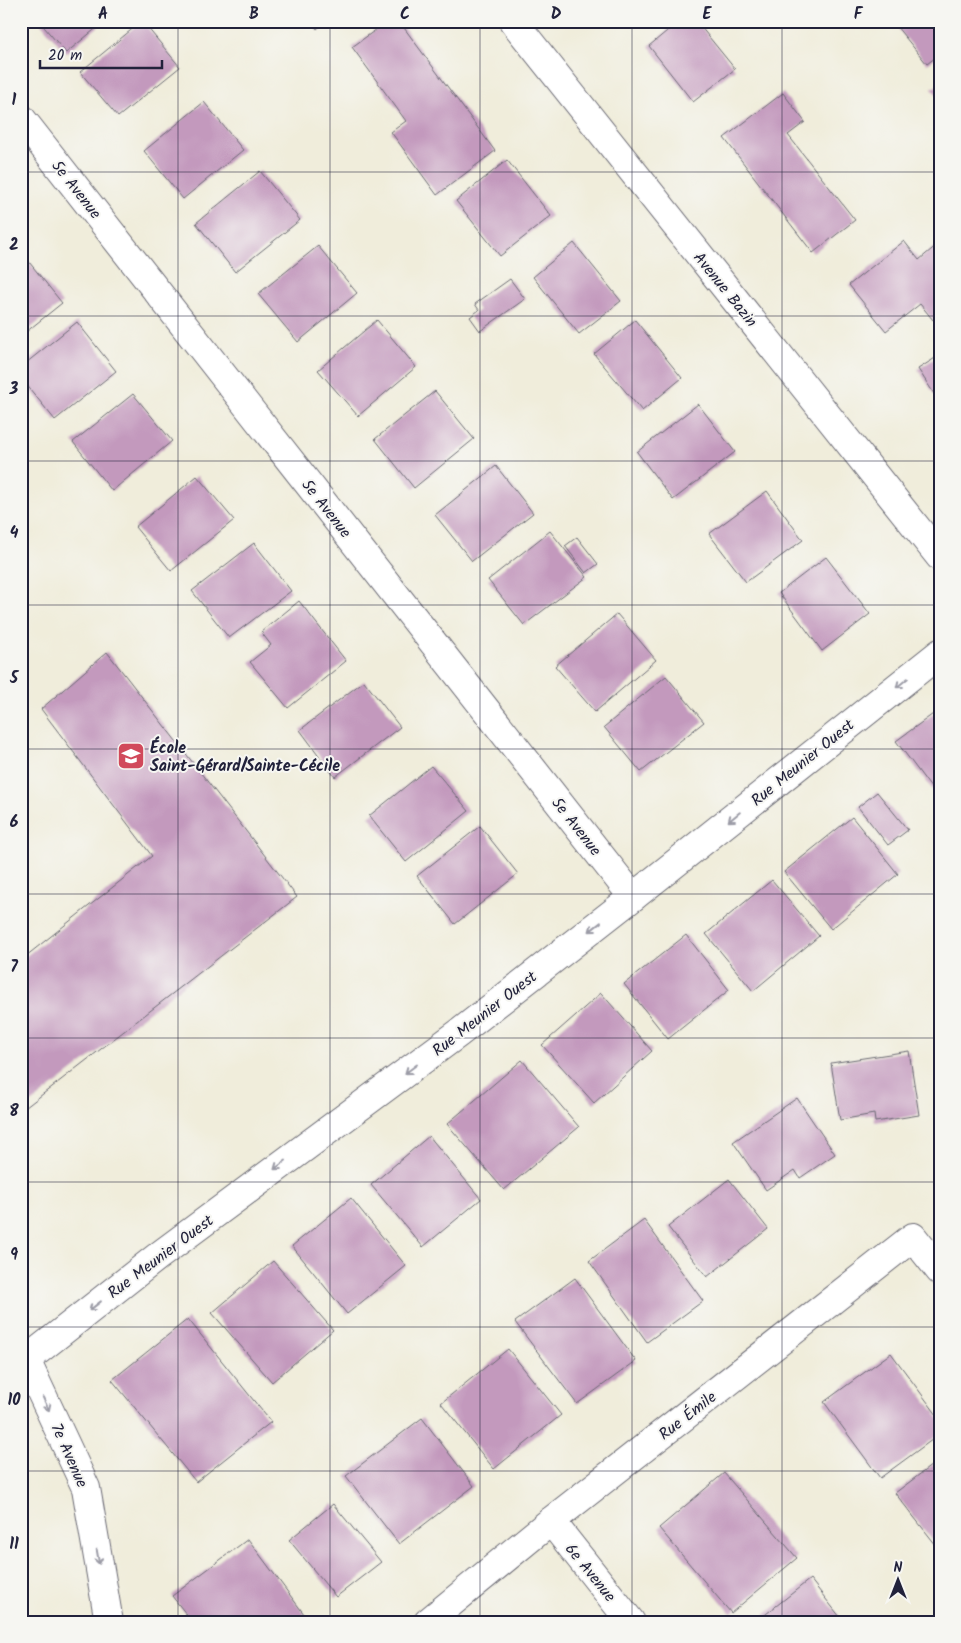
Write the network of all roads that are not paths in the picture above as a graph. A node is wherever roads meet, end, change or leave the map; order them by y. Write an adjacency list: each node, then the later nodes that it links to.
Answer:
1 (513, 21): 3 (street, Avenue Bazin)
2 (21, 118): 5 (street, 5e Avenue)
3 (940, 557)
4 (940, 652): 5 (street, Rue Meunier Ouest, one-way to 5)
5 (633, 897): 7 (street, Rue Meunier Ouest, one-way to 7)
6 (940, 1270): 8 (street, Rue Émile)
7 (23, 1359): 9 (street, 7e Avenue, one-way to 9)
8 (551, 1521): 10 (street, Rue Émile); 11 (street, 6e Avenue)
9 (109, 1622)
10 (428, 1622)
11 (631, 1622)

